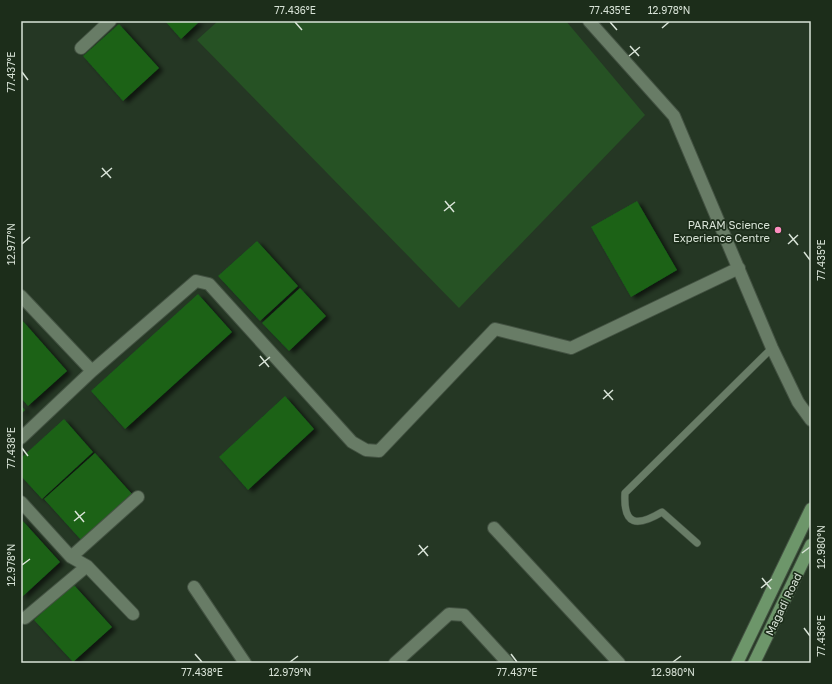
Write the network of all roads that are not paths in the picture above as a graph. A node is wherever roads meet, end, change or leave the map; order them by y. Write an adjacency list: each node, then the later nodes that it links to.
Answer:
1 (110, 21): 3 (street)
2 (589, 21): 4 (street)
3 (82, 48)
4 (739, 268): 6 (street); 7 (street)
5 (21, 296): 7 (street)
6 (772, 348): 8 (street); 14 (lane)
7 (92, 371): 9 (street)
8 (811, 420)
9 (21, 438)
10 (138, 497): 16 (street)
11 (21, 502): 16 (street)
12 (811, 509): 25 (main road, Magadi Road)
13 (494, 528): 21 (street)
14 (697, 543)
15 (811, 545): 26 (main road, Magadi Road)
16 (71, 557): 17 (street)
17 (87, 566): 19 (street); 20 (street)
18 (194, 587): 22 (street)
19 (133, 614)
20 (26, 618)
21 (613, 660)
22 (245, 663)
23 (395, 663): 24 (street)
24 (508, 663)
25 (737, 663)
26 (754, 663)

